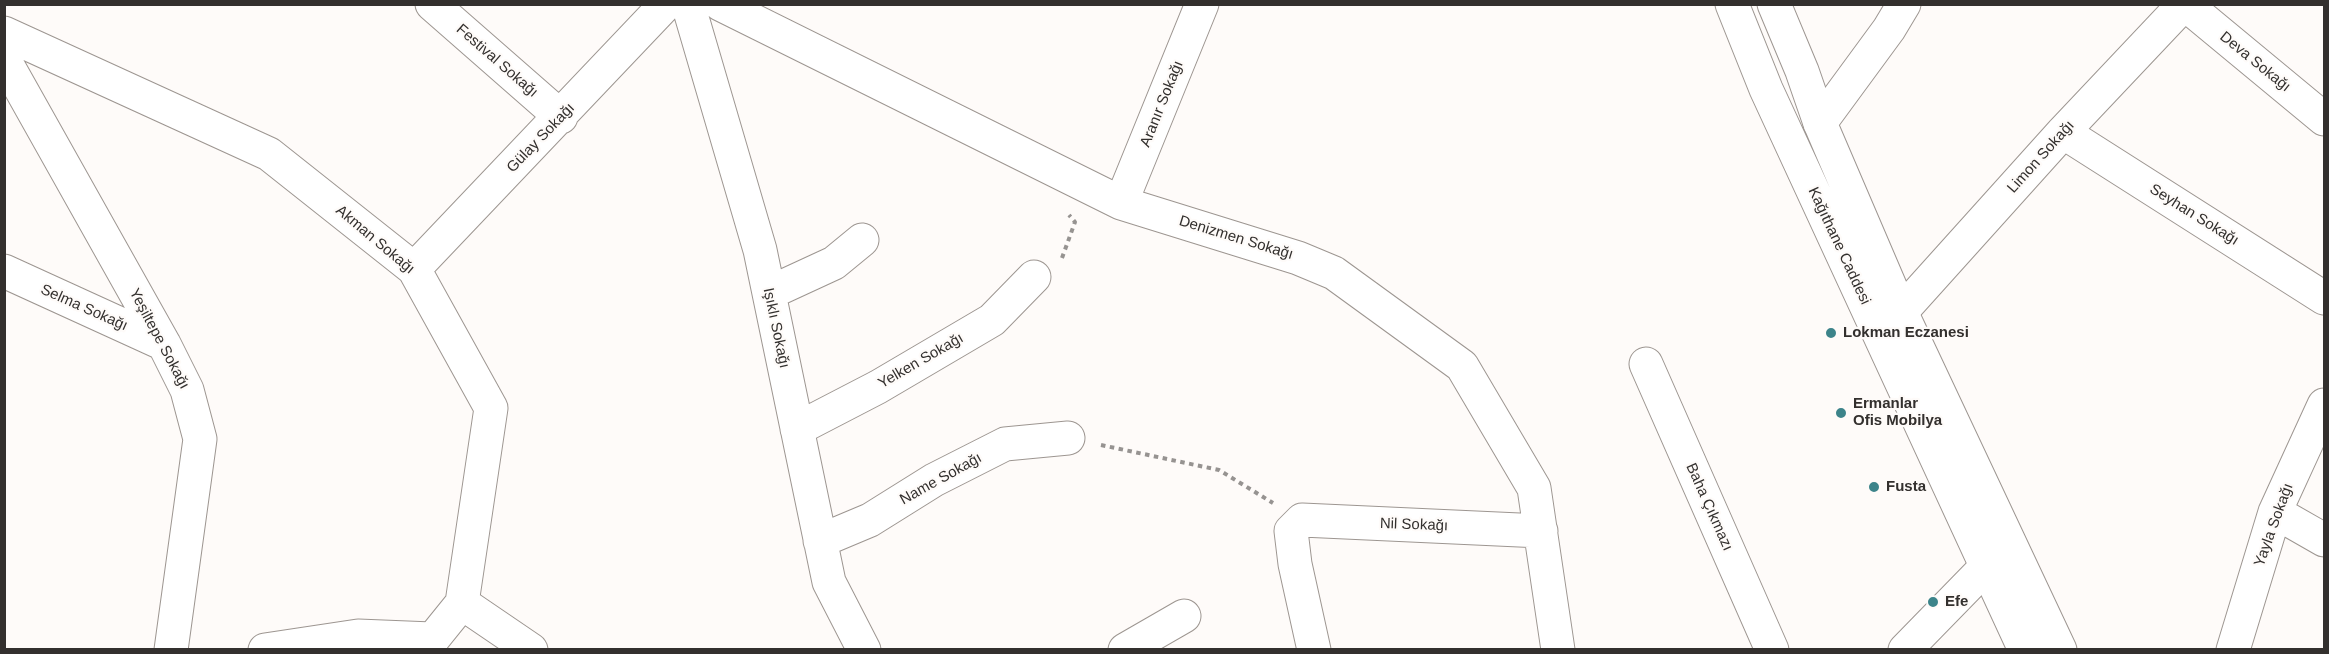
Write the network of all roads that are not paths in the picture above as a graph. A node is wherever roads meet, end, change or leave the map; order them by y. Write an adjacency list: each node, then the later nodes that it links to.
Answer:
1 (432, 4): 12 (street, Festival Sokağı)
2 (666, 4): 12 (street, Gülay Sokağı)
3 (688, 4): 21 (street, Işıklı Sokağı)
4 (720, 4): 16 (street, Denizmen Sokağı)
5 (1202, 4): 16 (street, Aranır Sokağı)
6 (1904, 4): 14 (street)
7 (2184, 4): 13 (street, Deva Sokağı); 15 (street, Limon Sokağı)
8 (1779, 10): 14 (street, Kağıthane Caddesi)
9 (1730, 12): 33 (street, Kağıthane Caddesi)
10 (4, 33): 18 (street, Akman Sokağı)
11 (4, 59): 24 (street, Yeşiltepe Sokağı)
12 (561, 117): 18 (street, Gülay Sokağı)
13 (2325, 119)
14 (1820, 123): 23 (street, Kağıthane Caddesi)
15 (2063, 132): 22 (street, Seyhan Sokağı); 23 (street, Limon Sokağı)
16 (1121, 203): 30 (street, Denizmen Sokağı)
17 (862, 240): 21 (street)
18 (414, 269): 34 (street, Akman Sokağı)
19 (4, 271): 24 (street, Selma Sokağı)
20 (1034, 278): 27 (street, Yelken Sokağı)
21 (769, 293): 27 (street, Işıklı Sokağı)
22 (2325, 298)
23 (1901, 312): 47 (street, Kağıthane Caddesi)
24 (164, 344): 37 (street, Yeşiltepe Sokağı)
25 (1646, 364): 44 (street, Baha Çıkmazı)
26 (2325, 405): 29 (street, Yayla Sokağı)
27 (797, 429): 32 (street, Işıklı Sokağı)
28 (1068, 438): 32 (street, Name Sokağı)
29 (2275, 512): 31 (street); 48 (street, Yayla Sokağı)
30 (1540, 531): 42 (street, Nil Sokağı); 43 (street, Denizmen Sokağı)
31 (2325, 540)
32 (820, 541): 40 (street, Işıklı Sokağı)
33 (1987, 566): 45 (street); 46 (street, Kağıthane Caddesi)
34 (462, 603): 36 (street); 39 (street)
35 (1184, 616): 41 (street)
36 (428, 644): 38 (street)
37 (171, 650)
38 (265, 650)
39 (531, 650)
40 (864, 650)
41 (1125, 650)
42 (1314, 650)
43 (1558, 650)
44 (1772, 650)
45 (1905, 650)
46 (2025, 650)
47 (2060, 650)
48 (2233, 650)

